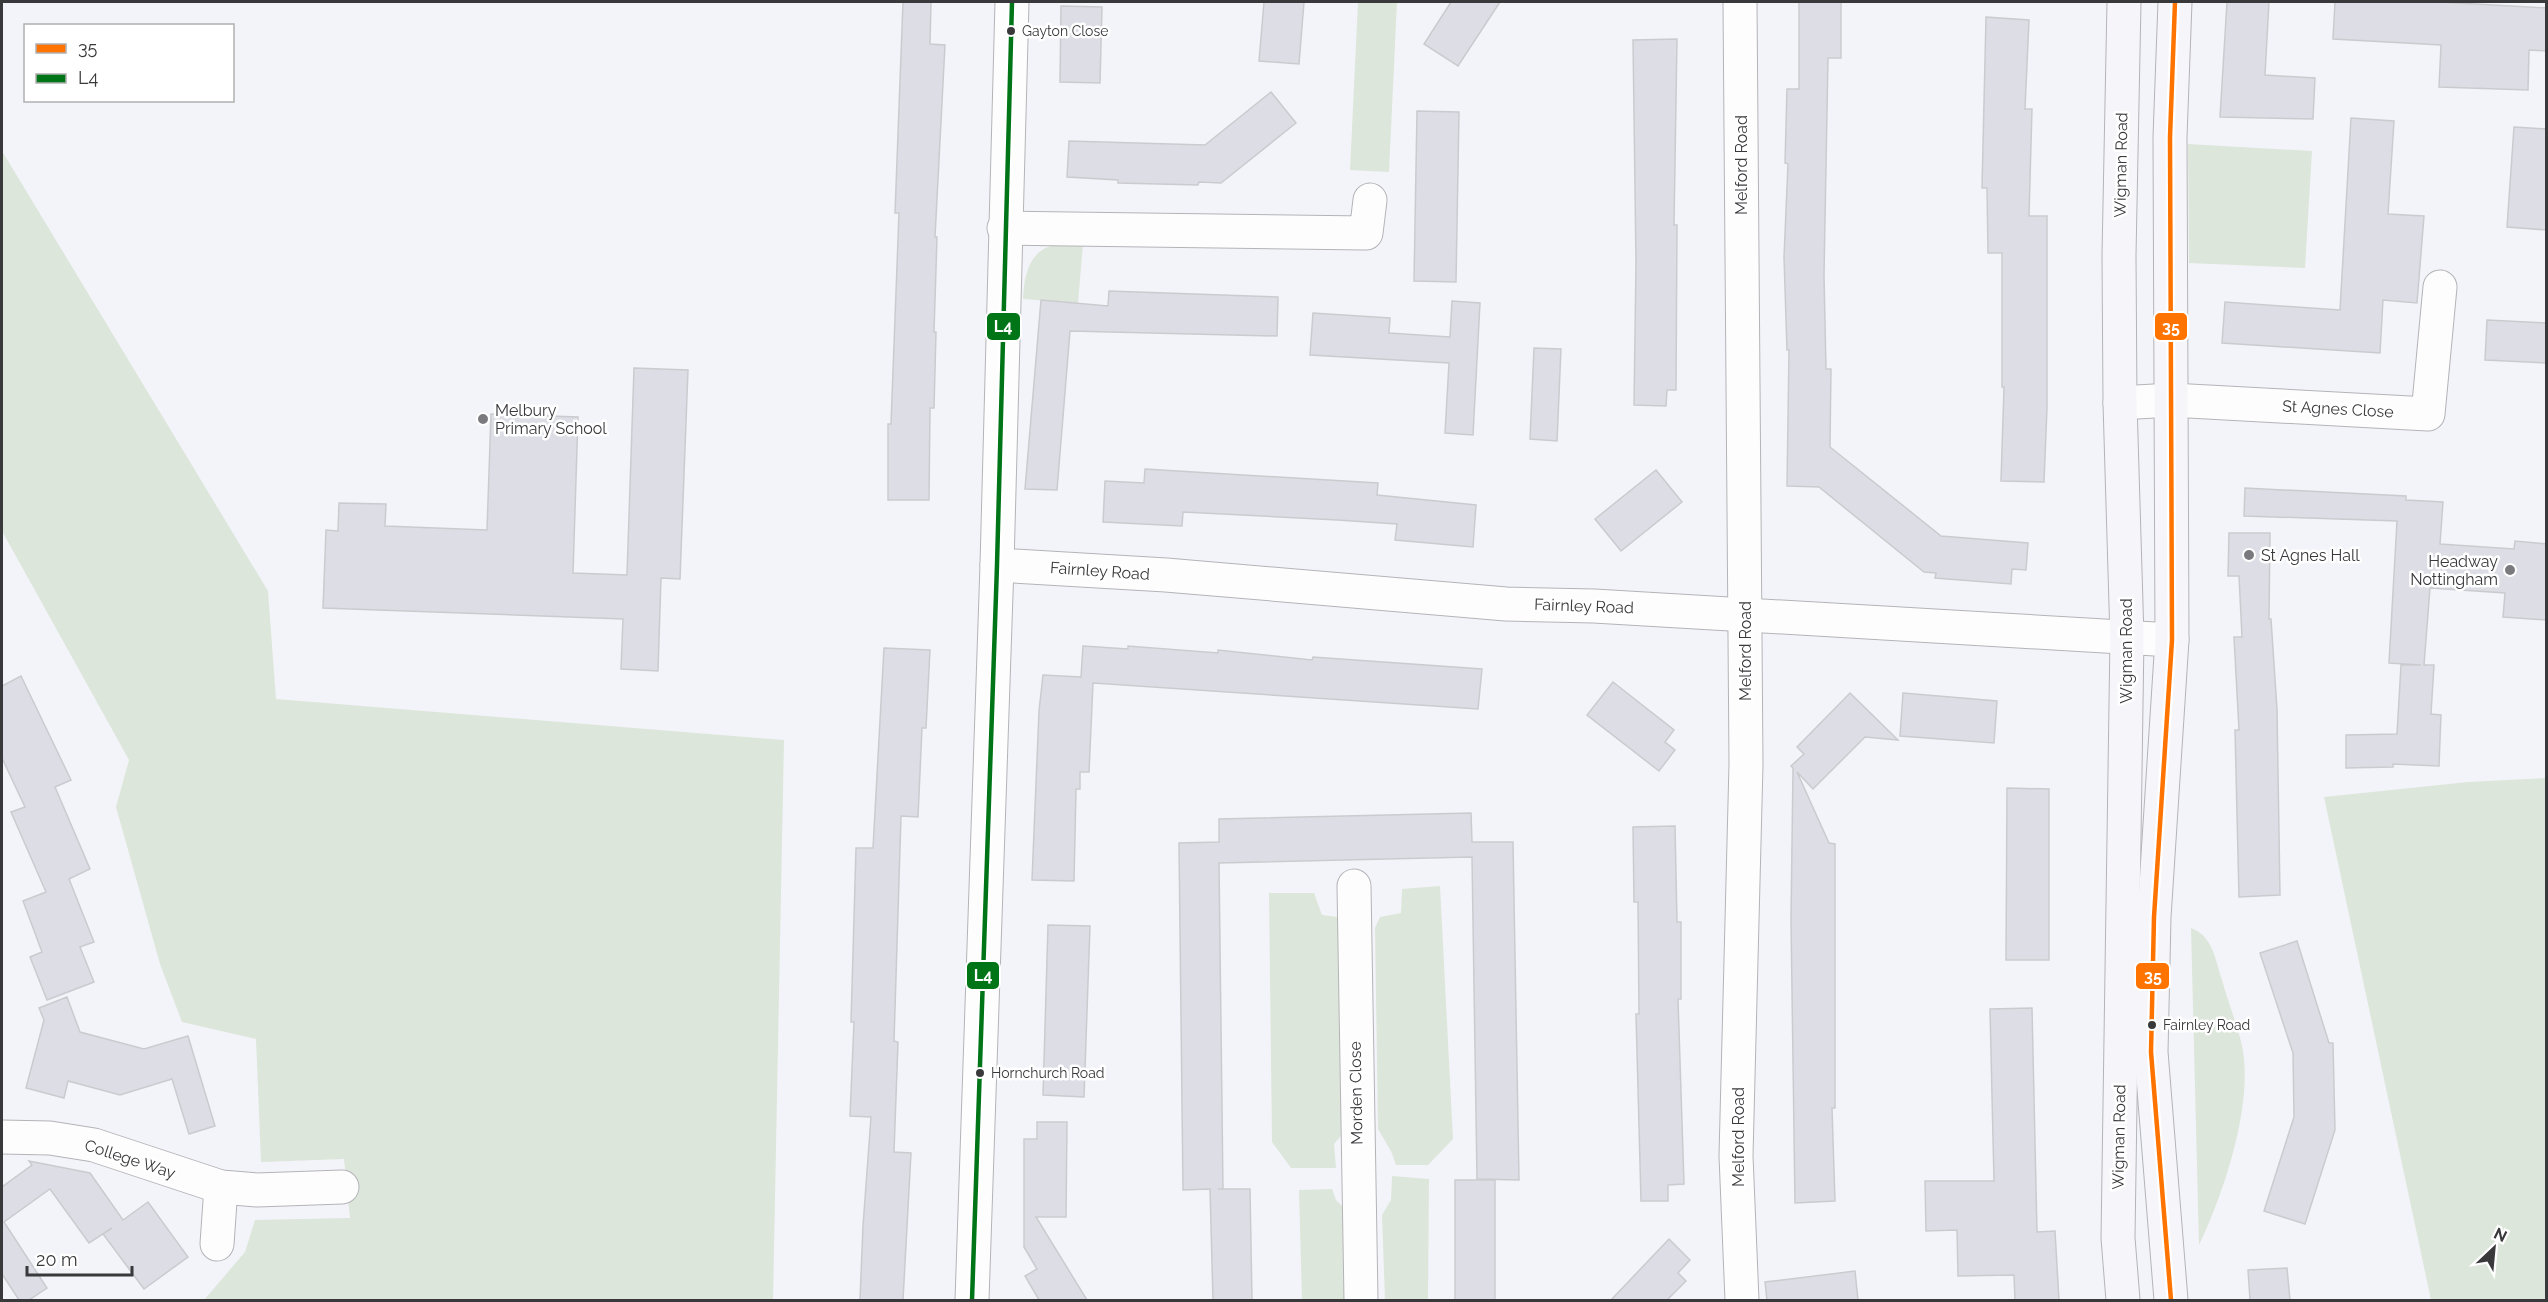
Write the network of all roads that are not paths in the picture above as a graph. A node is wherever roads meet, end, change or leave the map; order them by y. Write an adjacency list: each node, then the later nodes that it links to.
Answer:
1 (1012, 2): 6 (street)
2 (1740, 2): 11 (street, Melford Road)
3 (2124, 2): 9 (street, Wigman Road)
4 (2175, 2): 8 (street, Wigman Road)
5 (1370, 200): 6 (street)
6 (1004, 228): 10 (street)
7 (2440, 287): 8 (street, St Agnes Close)
8 (2171, 400): 9 (street, St Agnes Close); 13 (street, Wigman Road)
9 (2120, 403): 12 (street, Wigman Road)
10 (997, 565): 11 (street, Fairnley Road); 19 (street)
11 (1745, 615): 12 (street, Fairnley Road); 21 (street, Melford Road)
12 (2127, 638): 13 (street, Fairnley Road); 22 (street, Wigman Road)
13 (2172, 640): 23 (street, Wigman Road)
14 (1354, 886): 20 (street, Morden Close)
15 (2, 1137): 16 (street, College Way)
16 (221, 1187): 17 (street, College Way); 18 (street)
17 (342, 1187)
18 (217, 1244)
19 (972, 1300)
20 (1361, 1300)
21 (1742, 1300)
22 (2122, 1300)
23 (2171, 1300)

